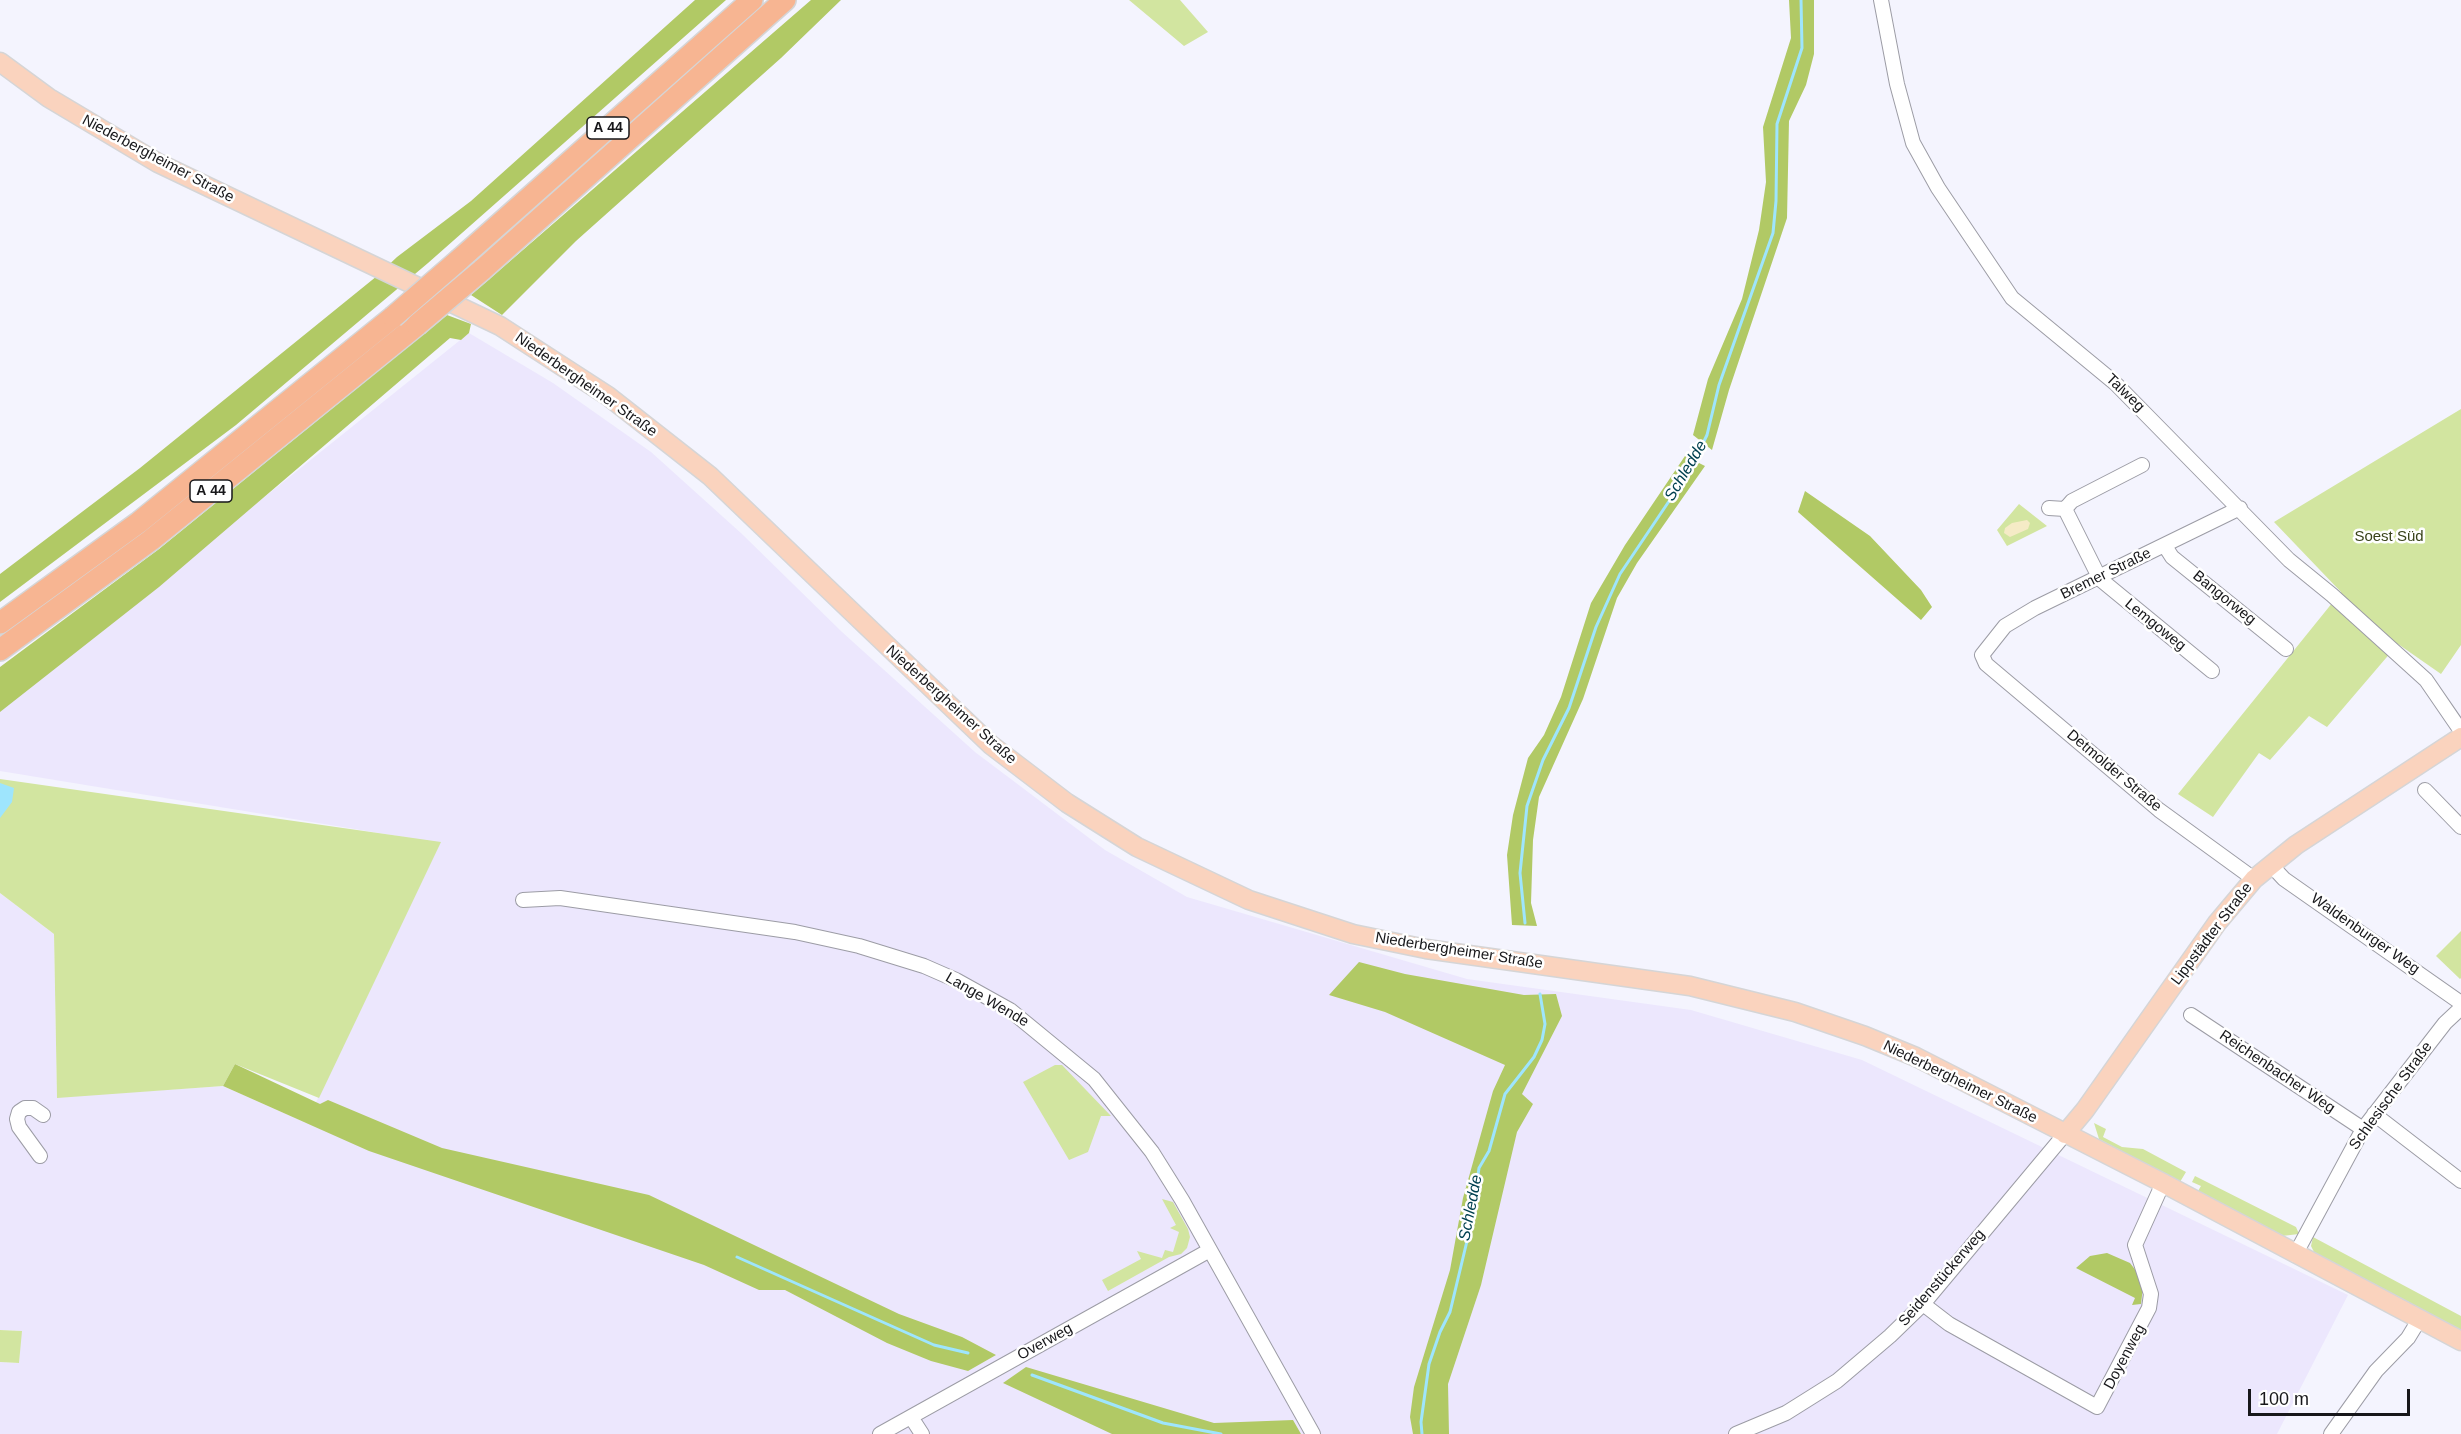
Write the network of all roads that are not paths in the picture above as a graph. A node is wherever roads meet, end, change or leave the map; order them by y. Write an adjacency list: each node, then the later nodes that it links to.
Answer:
1 (753, 0): 4 (highway, A 44)
2 (785, 0): 14 (highway, A 44, bridge)
3 (1881, 0): 8 (street, Talweg)
4 (735, 14): 12 (highway, A 44, bridge)
5 (0, 62): 29 (main road, Niederbergheimer Straße)
6 (2142, 465): 9 (street)
7 (2049, 508): 9 (street)
8 (2240, 508): 10 (street, Bremer Straße); 17 (street, Talweg)
9 (2065, 509): 11 (street)
10 (2165, 546): 11 (street, Bremer Straße); 13 (street, Bangorweg)
11 (2100, 579): 15 (street, Bremer Straße); 16 (street, Lemgoweg)
12 (0, 623)
13 (2286, 649)
14 (0, 650)
15 (1982, 655): 22 (street, Detmolder Straße)
16 (2212, 671)
17 (2461, 731)
18 (2461, 737): 21 (main road, Lippstädter Straße)
19 (2426, 790): 20 (street)
20 (2461, 827)
21 (2270, 864): 22 (main road, Lippstädter Straße); 24 (street, Waldenburger Weg)
22 (2254, 879): 29 (main road, Lippstädter Straße)
23 (523, 900): 33 (street, Lange Wende)
24 (2461, 1005): 26 (street, Schlesische Straße)
25 (2191, 1015): 28 (street, Reichenbacher Weg)
26 (2374, 1114): 28 (street, Schlesische Straße); 31 (street)
27 (43, 1115): 30 (street)
28 (2363, 1129): 34 (street, Schlesische Straße)
29 (2065, 1134): 32 (main road, Niederbergheimer Straße); 35 (street, Seidenstückerweg)
30 (40, 1156)
31 (2461, 1181)
32 (2163, 1183): 34 (main road, Niederbergheimer Straße); 35 (street, Doyenweg)
33 (1210, 1250): 38 (street, Overweg); 41 (street, Lange Wende)
34 (2295, 1255): 36 (main road, Niederbergheimer Straße)
35 (1923, 1304): 42 (street, Seidenstückerweg)
36 (2419, 1320): 37 (main road, Niederbergheimer Straße); 43 (street)
37 (2461, 1341)
38 (911, 1417): 39 (street, Overweg); 40 (street)
39 (880, 1434)
40 (922, 1434)
41 (1313, 1434)
42 (1736, 1434)
43 (2331, 1434)

